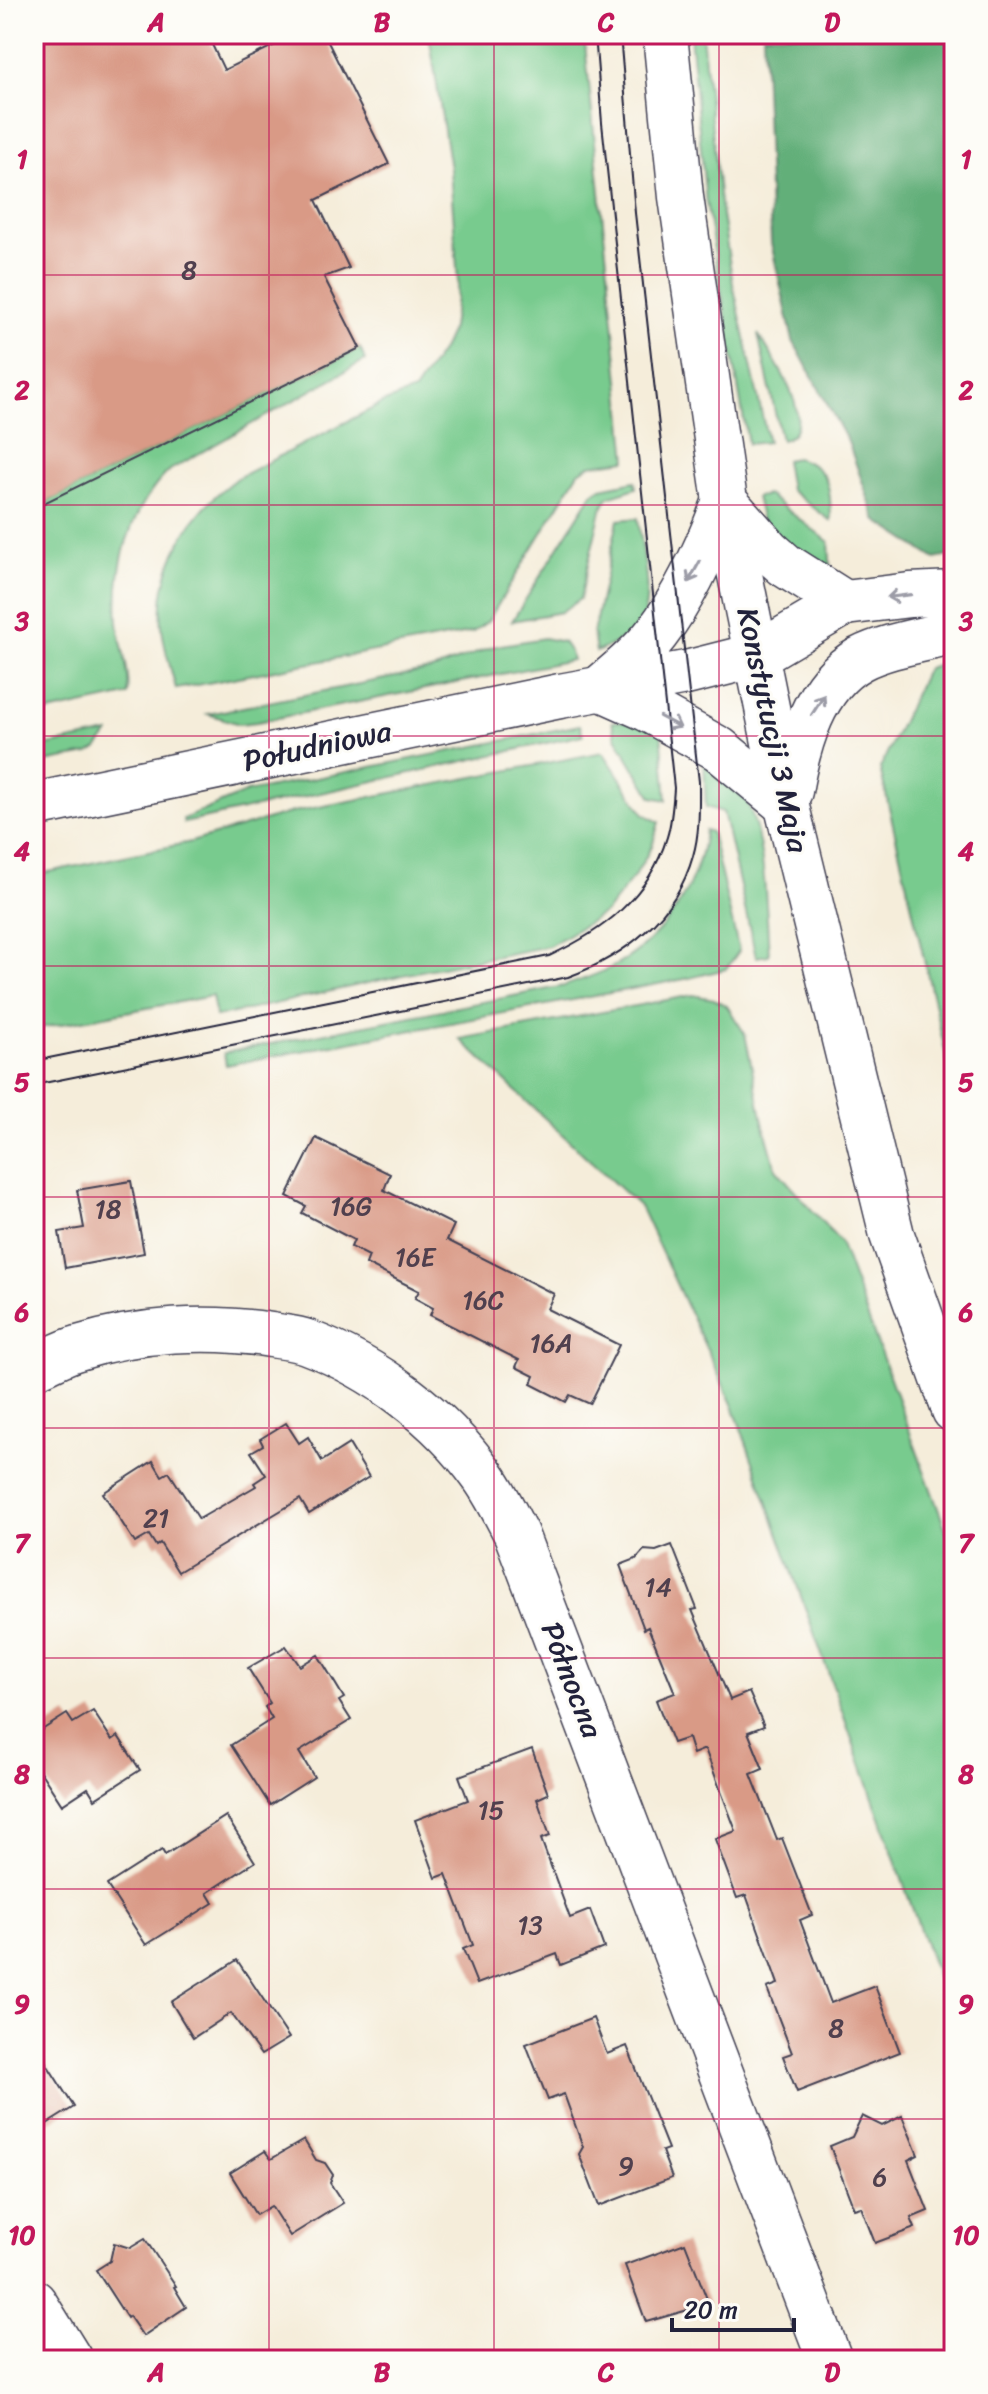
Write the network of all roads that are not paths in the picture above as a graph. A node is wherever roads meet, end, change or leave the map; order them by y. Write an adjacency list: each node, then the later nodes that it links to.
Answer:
1 (665, 34): 2 (street, Konstytucji 3 Maja)
2 (725, 501): 4 (street); 6 (street, Konstytucji 3 Maja); 8 (street, one-way to 8)
3 (954, 593): 4 (street, one-way to 4)
4 (845, 603): 6 (street)
5 (954, 632): 7 (street)
6 (757, 655): 7 (street); 8 (street, Południowa); 10 (street, Konstytucji 3 Maja)
7 (860, 659): 10 (street, one-way to 7)
8 (600, 688): 9 (street, Południowa); 10 (street, one-way to 10)
9 (34, 805)
10 (787, 805): 12 (street, Konstytucji 3 Maja)
11 (34, 1367): 15 (street, Północna)
12 (954, 1410)
13 (34, 2302): 14 (street)
14 (70, 2360)
15 (830, 2360)

